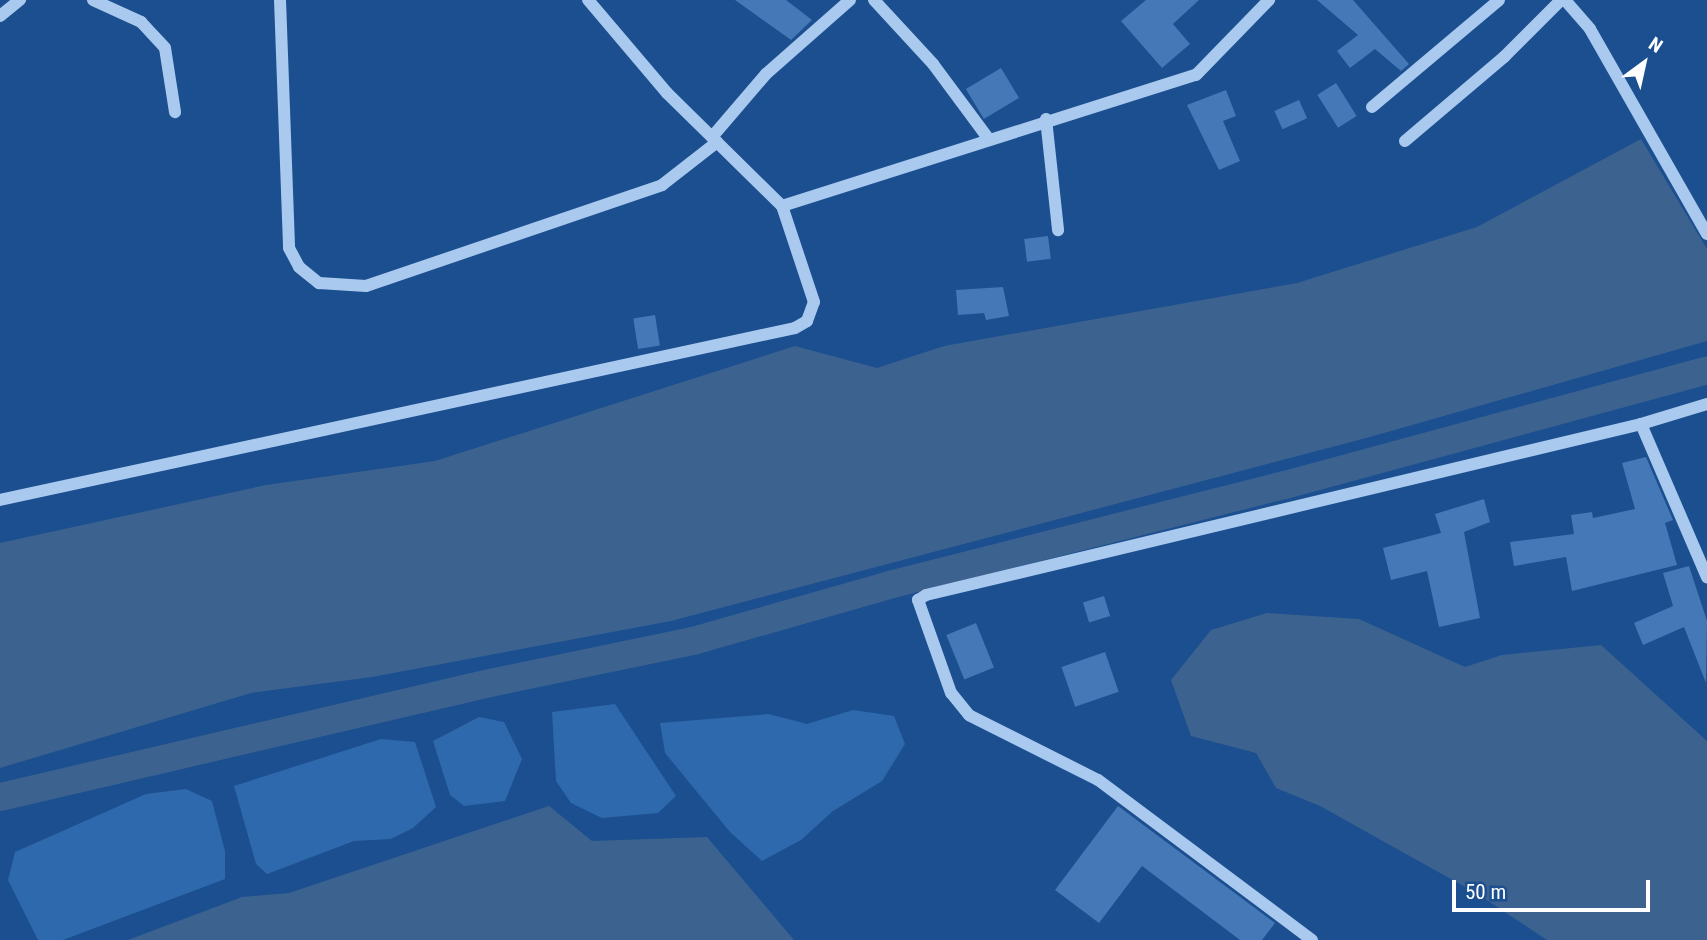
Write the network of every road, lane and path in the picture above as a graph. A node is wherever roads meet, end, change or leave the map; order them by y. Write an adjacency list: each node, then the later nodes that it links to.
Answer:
1 (20, 0): 10 (street)
2 (93, 0): 12 (street)
3 (280, 0): 15 (street)
4 (588, 0): 15 (street)
5 (850, 0): 15 (street)
6 (874, 0): 14 (street)
7 (1269, 0): 13 (street)
8 (1499, 0): 11 (street)
9 (1563, 0): 16 (street); 19 (street)
10 (0, 16)
11 (1372, 107)
12 (175, 112)
13 (1046, 119): 14 (street); 18 (street)
14 (988, 138): 17 (street)
15 (715, 140): 17 (street)
16 (1405, 141)
17 (782, 206): 22 (street)
18 (1058, 230)
19 (1707, 234)
20 (1707, 404): 21 (street)
21 (1640, 424): 23 (street); 24 (street)
22 (0, 500)
23 (1707, 577)
24 (1312, 940)

